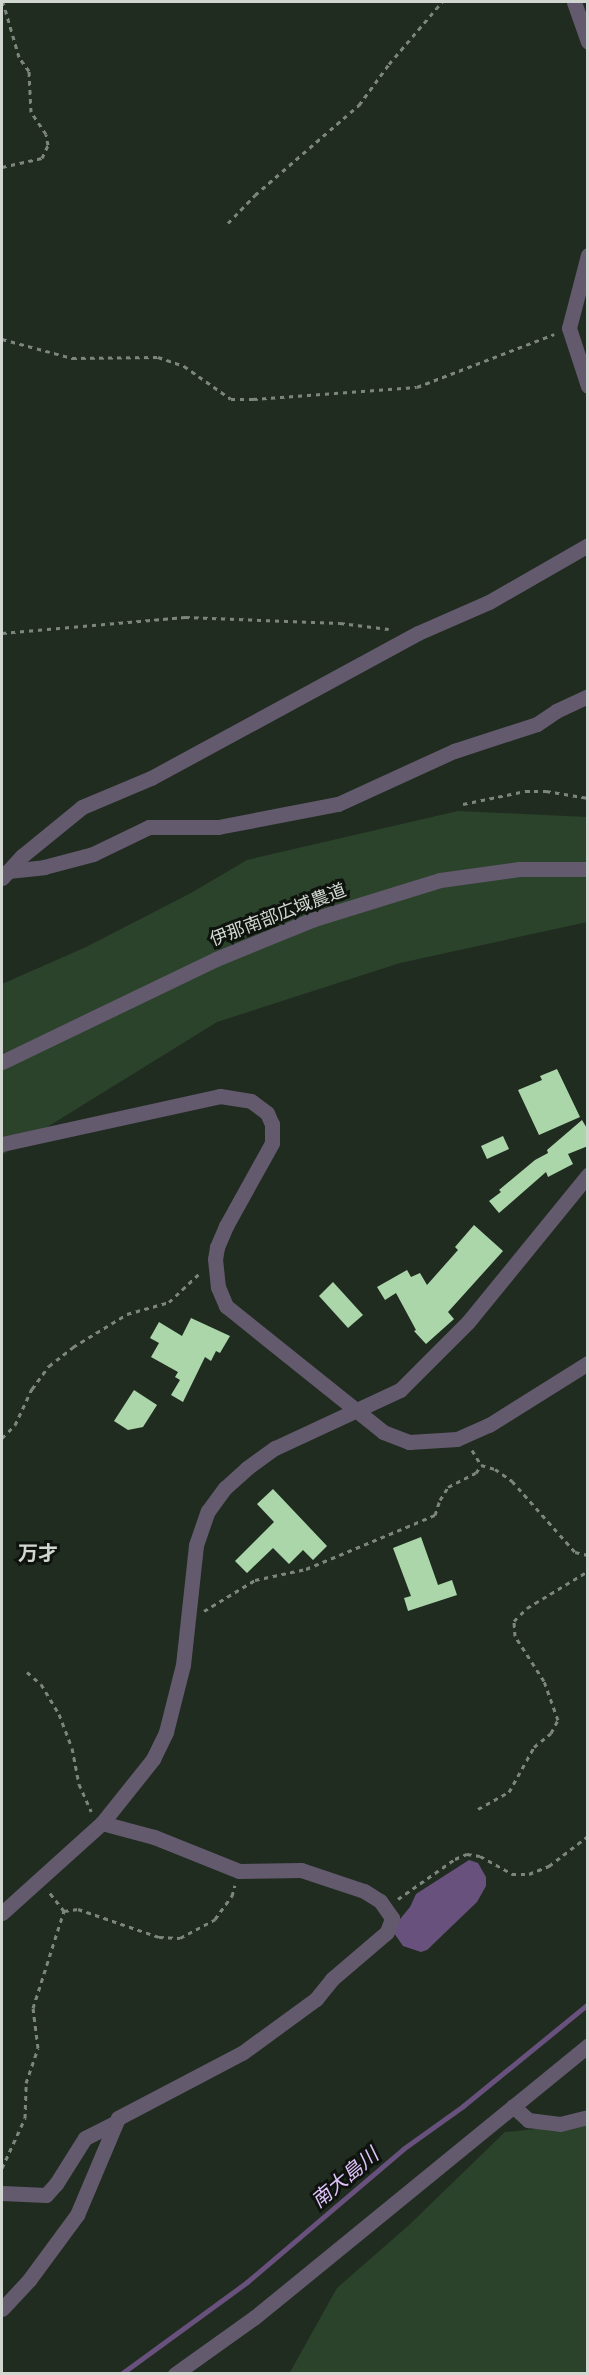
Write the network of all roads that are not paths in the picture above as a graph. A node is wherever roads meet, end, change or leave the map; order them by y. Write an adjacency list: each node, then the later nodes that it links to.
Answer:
1 (574, 2): 2 (street)
2 (588, 42)
3 (588, 255): 4 (street)
4 (588, 387)
5 (588, 545): 8 (street)
6 (588, 696): 8 (street)
7 (588, 869): 9 (street, 伊那南部広域農道)
8 (4, 870)
9 (2, 1062)
10 (2, 1144): 13 (street)
11 (588, 1174): 13 (street)
12 (588, 1363): 13 (street)
13 (358, 1411): 14 (street)
14 (102, 1823): 15 (street); 19 (street)
15 (2, 1913)
16 (588, 2045): 17 (street)
17 (513, 2106): 18 (street); 22 (street)
18 (588, 2117)
19 (115, 2123): 20 (street); 21 (street)
20 (2, 2193)
21 (2, 2309)
22 (175, 2373)

